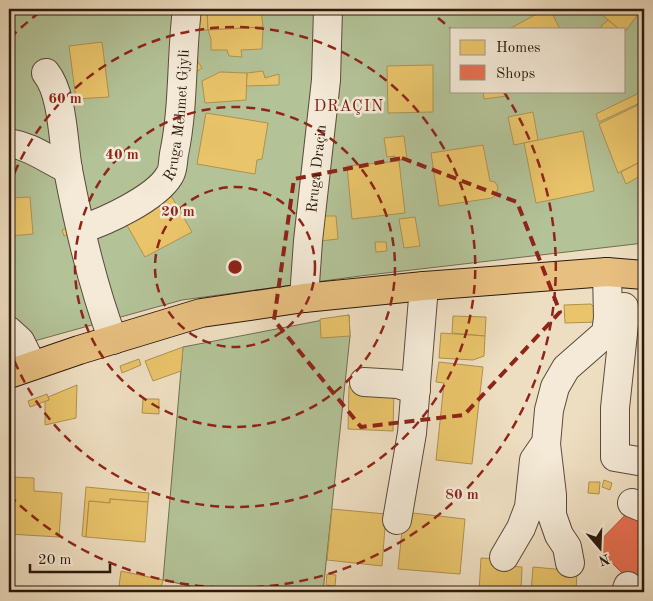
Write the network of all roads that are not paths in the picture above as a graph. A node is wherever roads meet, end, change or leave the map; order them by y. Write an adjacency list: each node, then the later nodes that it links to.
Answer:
1 (186, 9): 6 (street, Rruga Mehmet Gjyli)
2 (328, 9): 9 (street, Rruga Draçin)
3 (46, 73): 5 (street)
4 (9, 142): 5 (street)
5 (68, 169): 6 (street)
6 (81, 229): 11 (street)
7 (625, 273): 8 (main road); 15 (street); 16 (street)
8 (424, 286): 9 (main road); 14 (street)
9 (304, 298): 11 (main road)
10 (9, 331): 12 (street)
11 (112, 340): 12 (main road)
12 (21, 370)
13 (364, 382): 14 (street)
14 (416, 390): 17 (street)
15 (546, 444): 18 (street); 19 (street)
16 (644, 462)
17 (397, 520)
18 (504, 557)
19 (570, 563)

